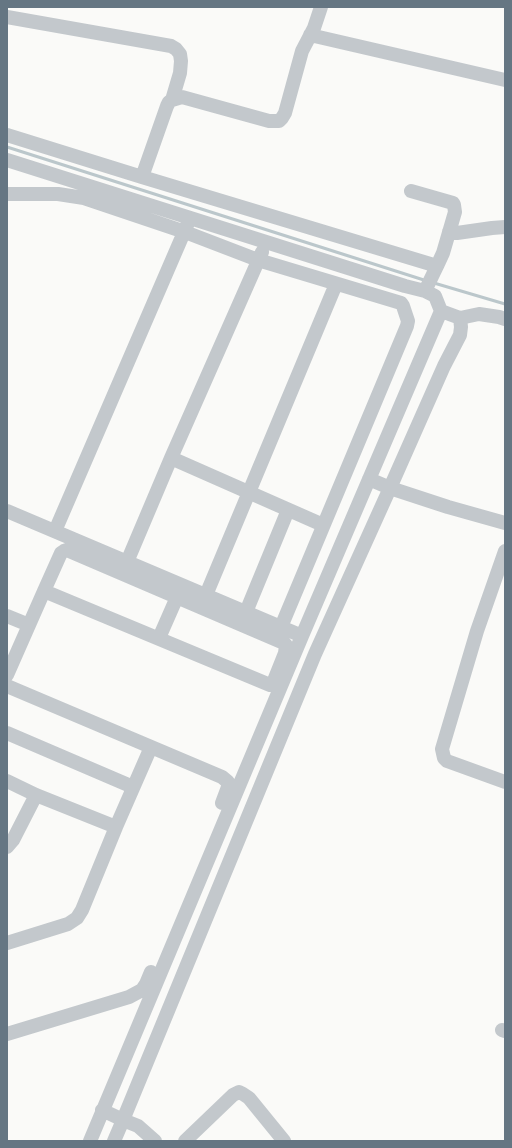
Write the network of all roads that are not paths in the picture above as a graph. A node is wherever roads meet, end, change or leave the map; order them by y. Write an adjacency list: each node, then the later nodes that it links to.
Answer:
1 (321, 7): 3 (street)
2 (7, 17): 5 (street)
3 (310, 35): 4 (street); 5 (street)
4 (505, 80)
5 (172, 100): 8 (street)
6 (7, 135): 8 (street)
7 (7, 160): 11 (street)
8 (142, 177): 17 (street)
9 (411, 191): 14 (street)
10 (7, 194): 13 (street)
11 (191, 218): 13 (street); 15 (street)
12 (505, 227): 14 (street)
13 (185, 232): 16 (street); 30 (street)
14 (449, 232): 17 (street)
15 (266, 242): 16 (street); 17 (street)
16 (258, 260): 18 (street); 22 (street)
17 (431, 279): 19 (street)
18 (336, 284): 25 (street); 29 (street)
19 (441, 311): 20 (street); 23 (street)
20 (460, 318): 21 (street); 24 (street)
21 (505, 319)
22 (171, 458): 25 (street); 32 (street)
23 (369, 479): 24 (street); 40 (street)
24 (390, 488): 28 (street); 56 (street)
25 (248, 492): 26 (street); 34 (street)
26 (288, 510): 29 (street); 36 (street)
27 (7, 511): 30 (street)
28 (505, 523)
29 (323, 526): 39 (street)
30 (54, 531): 32 (street)
31 (505, 552): 47 (street)
32 (128, 562): 34 (street)
33 (44, 591): 35 (street); 38 (street); 41 (street)
34 (206, 595): 36 (street)
35 (177, 597): 41 (street); 41 (street)
36 (246, 612): 39 (street)
37 (7, 616): 38 (street)
38 (29, 625): 42 (street)
39 (281, 627): 40 (street)
40 (302, 636): 50 (street)
41 (159, 638)
42 (7, 674)
43 (7, 686): 45 (street)
44 (7, 733): 48 (street)
45 (151, 747): 48 (street); 50 (street)
46 (7, 782): 49 (street)
47 (505, 782)
48 (134, 787): 51 (street)
49 (36, 795): 51 (street); 52 (street)
50 (227, 803): 54 (street); 55 (street)
51 (116, 827): 53 (street)
52 (7, 847)
53 (7, 943)
54 (7, 1034)
55 (102, 1110): 56 (street); 57 (street)
56 (123, 1120): 58 (street); 59 (street)
57 (90, 1141)
58 (114, 1141)
59 (155, 1141)
60 (185, 1141): 61 (street)
61 (284, 1141)

